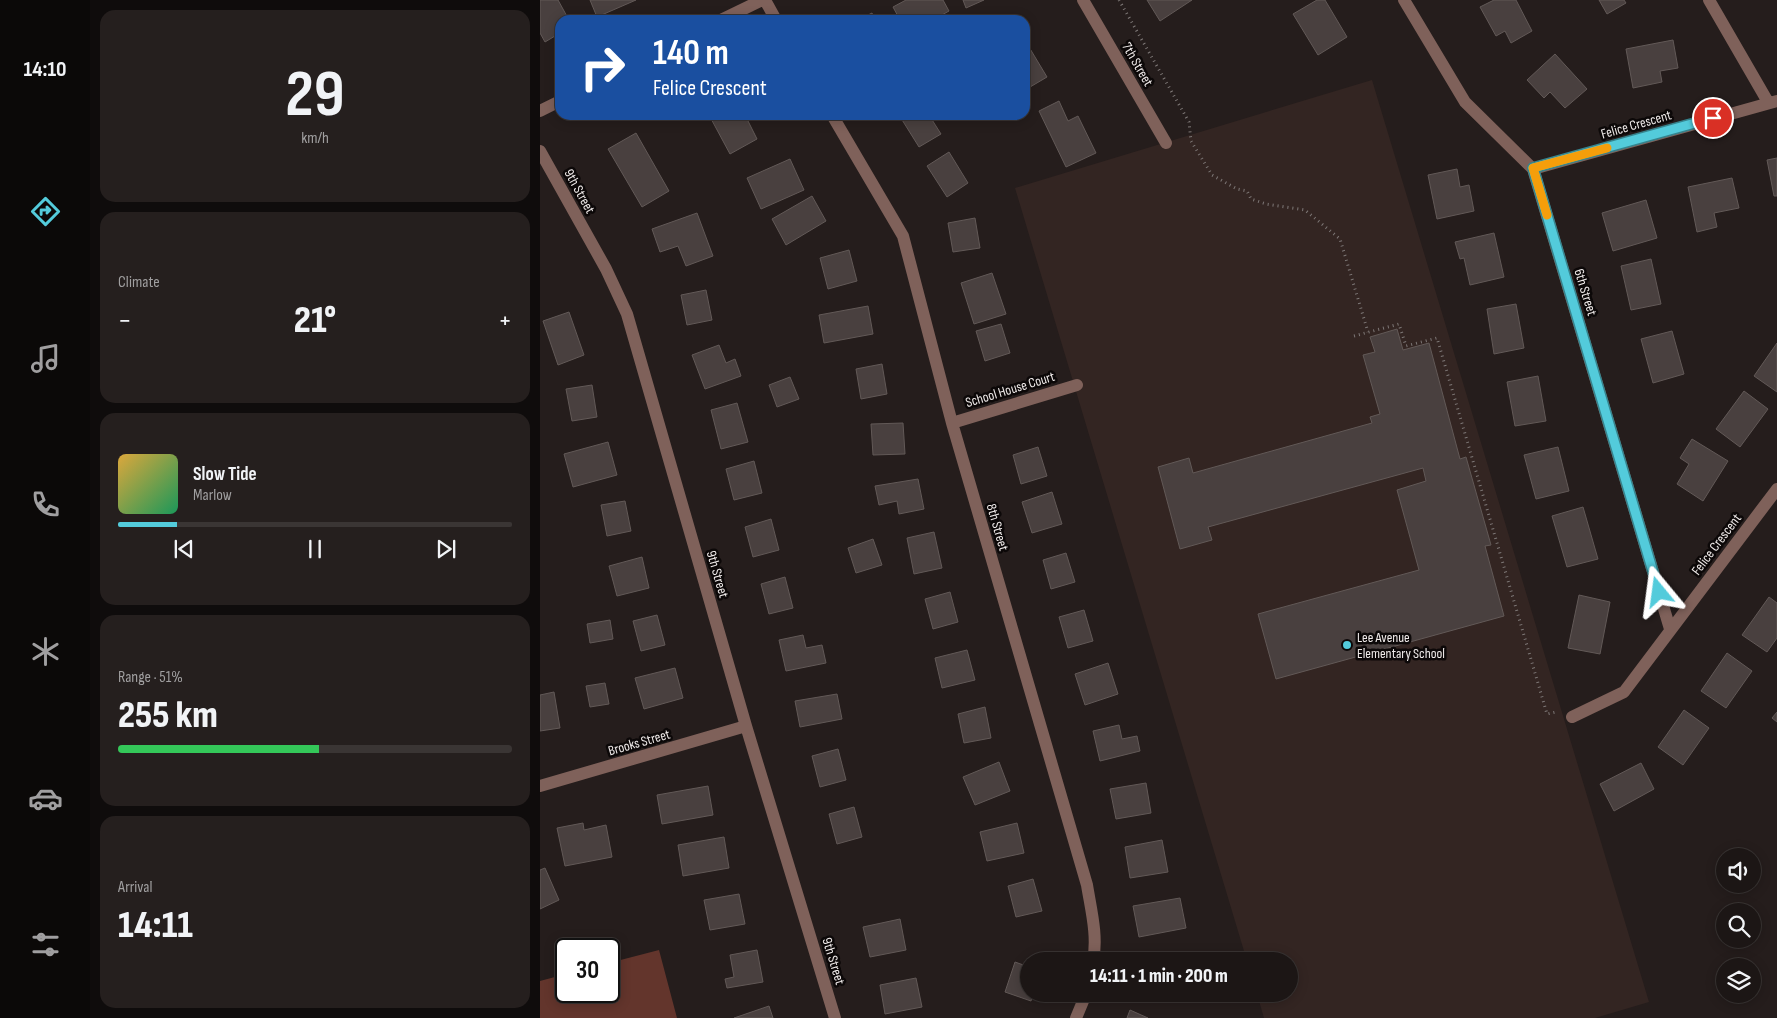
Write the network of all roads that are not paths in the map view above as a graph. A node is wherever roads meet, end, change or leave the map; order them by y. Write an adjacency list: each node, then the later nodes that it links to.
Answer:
1 (763, 0): 5 (street); 6 (street)
2 (1083, 0): 11 (street, 7th Street)
3 (1404, 0): 13 (street, 6th Street)
4 (1709, 0): 7 (street)
5 (732, 15)
6 (773, 15)
7 (1773, 102): 13 (street, Felice Crescent)
8 (555, 104): 9 (street)
9 (540, 111)
10 (835, 120): 15 (street, 8th Street)
11 (1166, 143)
12 (540, 151): 19 (street, 9th Street)
13 (1533, 168): 17 (street, 6th Street)
14 (1077, 385): 15 (street, School House Court)
15 (952, 423): 21 (street, 8th Street)
16 (1777, 488): 17 (street, Felice Crescent)
17 (1670, 629): 18 (street, Felice Crescent)
18 (1567, 713)
19 (746, 726): 20 (street, Brooks Street); 23 (street, 9th Street)
20 (540, 786)
21 (1094, 952)
22 (1083, 1002): 24 (street)
23 (835, 1018)
24 (1076, 1018)

